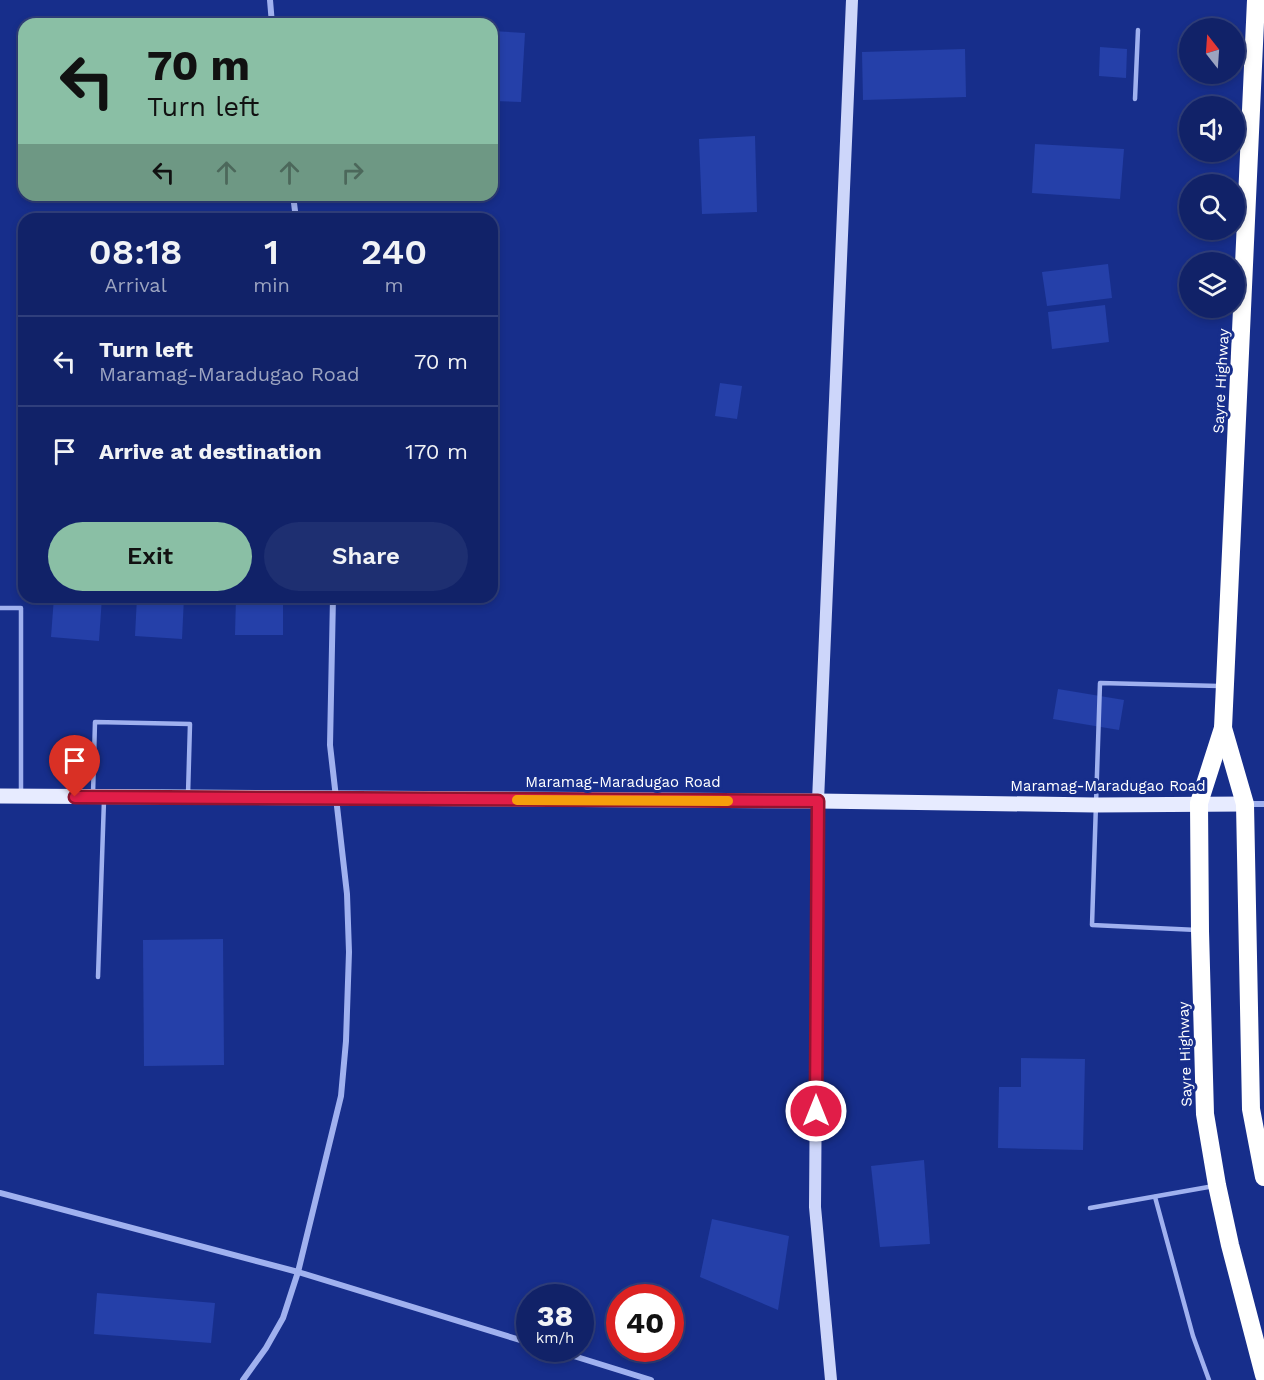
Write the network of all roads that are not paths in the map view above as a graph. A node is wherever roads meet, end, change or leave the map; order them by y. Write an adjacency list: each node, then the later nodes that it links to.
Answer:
1 (270, 0): 4 (street)
2 (852, 0): 16 (street)
3 (1256, 0): 9 (highway, Sayre Highway)
4 (272, 18)
5 (1138, 30): 6 (lane)
6 (1135, 99)
7 (333, 603): 15 (street)
8 (0, 608): 12 (lane)
9 (1225, 686): 10 (highway, Sayre Highway); 20 (lane)
10 (1223, 728): 17 (highway, Sayre Highway); 18 (highway, Sayre Highway)
11 (0, 796): 12 (main road, Maramag-Maradugao Road)
12 (21, 796): 13 (main road, Maramag-Maradugao Road)
13 (99, 797): 14 (main road, Maramag-Maradugao Road); 14 (lane); 22 (lane)
14 (188, 797): 15 (main road, Maramag-Maradugao Road)
15 (335, 799): 16 (main road, Maramag-Maradugao Road); 28 (street)
16 (818, 801): 20 (main road, Maramag-Maradugao Road); 34 (street)
17 (1199, 804): 18 (main road, Maramag-Maradugao Road); 20 (main road, Maramag-Maradugao Road); 21 (highway, Sayre Highway)
18 (1245, 804): 19 (street); 23 (highway, Sayre Highway)
19 (1264, 804)
20 (1095, 805): 21 (lane)
21 (1200, 931): 24 (highway, Sayre Highway)
22 (98, 977)
23 (1264, 1177)
24 (1217, 1185): 26 (lane); 31 (highway, Sayre Highway)
25 (0, 1193): 28 (street)
26 (1155, 1197): 27 (lane); 35 (lane)
27 (1090, 1208)
28 (298, 1272): 29 (street); 32 (street)
29 (516, 1339)
30 (594, 1362): 33 (street)
31 (1264, 1375)
32 (243, 1380)
33 (651, 1380)
34 (831, 1380)
35 (1209, 1380)

